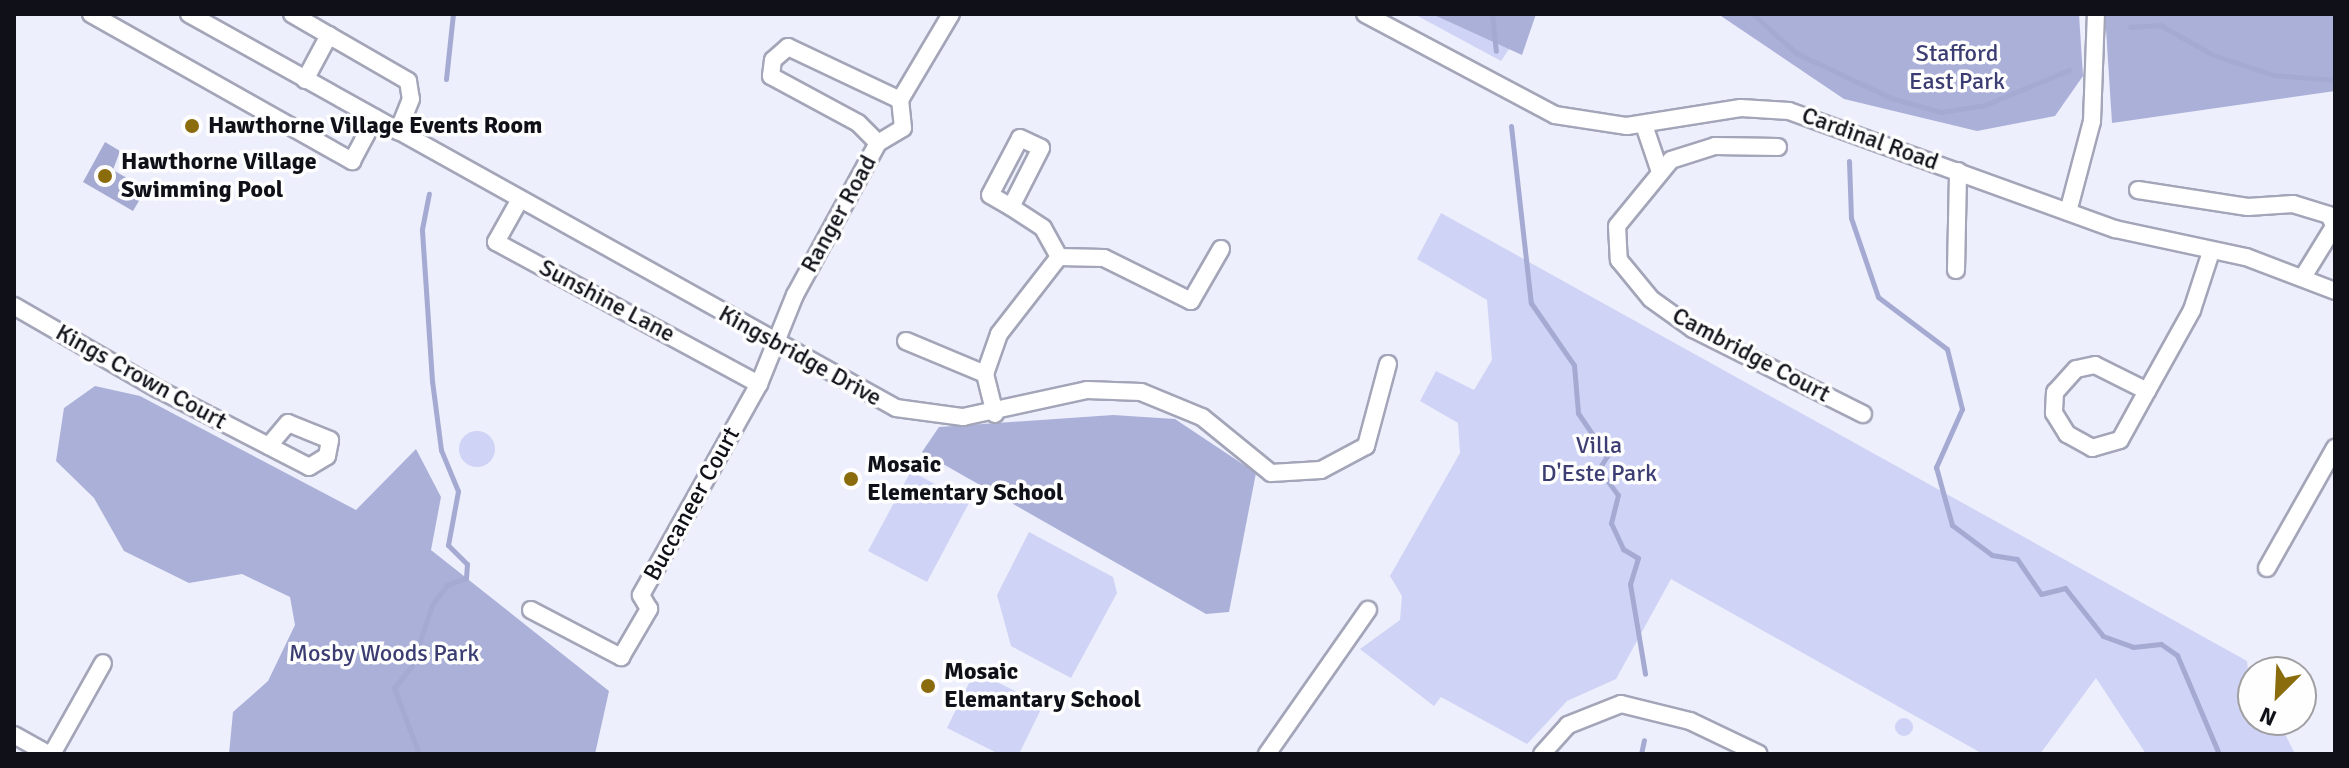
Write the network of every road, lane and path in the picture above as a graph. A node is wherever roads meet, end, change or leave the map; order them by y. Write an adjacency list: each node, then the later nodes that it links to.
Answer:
1 (91, 14): 11 (street)
2 (189, 14): 8 (street, Kingsbridge Drive)
3 (292, 14): 7 (street)
4 (951, 14): 10 (street, Ranger Road)
5 (1365, 14): 13 (street, Cardinal Road)
6 (2096, 14): 22 (street)
7 (329, 35): 8 (street); 14 (street)
8 (305, 80): 11 (street, Kingsbridge Drive)
9 (876, 95): 10 (street); 12 (street); 12 (street)
10 (900, 100): 15 (street, Ranger Road)
11 (375, 118): 14 (street, Kingsbridge Drive)
12 (858, 123): 15 (street)
13 (1644, 125): 17 (street, Cardinal Road); 18 (street)
14 (398, 131): 20 (street, Kingsbridge Drive)
15 (878, 143): 32 (street, Ranger Road)
16 (1778, 147): 18 (street, Cambridge Court)
17 (1958, 171): 22 (street, Cardinal Road); 27 (street)
18 (1660, 172): 38 (street, Cambridge Court)
19 (2138, 190): 23 (street)
20 (519, 201): 32 (street, Kingsbridge Drive); 35 (street, Sunshine Lane)
21 (1011, 207): 26 (street)
22 (2068, 212): 25 (street, Cardinal Road)
23 (2334, 225): 28 (street)
24 (1221, 249): 26 (street)
25 (2211, 252): 28 (street, Cardinal Road); 36 (street)
26 (1059, 257): 34 (street)
27 (1956, 270)
28 (2303, 277): 29 (street, Cardinal Road)
29 (2335, 291)
30 (14, 306): 39 (street, Kings Crown Court)
31 (906, 341): 34 (street)
32 (773, 343): 35 (street, Buccaneer Court); 37 (street, Kingsbridge Drive)
33 (1388, 364): 37 (street, Kingsbridge Drive)
34 (985, 374): 37 (street)
35 (759, 384): 42 (street, Buccaneer Court)
36 (2147, 391): 36 (street)
37 (995, 414)
38 (1863, 414)
39 (269, 446)
40 (2335, 448): 41 (street)
41 (2267, 568)
42 (531, 610)
43 (1368, 610): 47 (street)
44 (103, 663): 46 (street)
45 (14, 735): 46 (street)
46 (50, 754)
47 (1267, 754)
48 (1542, 754): 49 (street)
49 (1759, 754)

